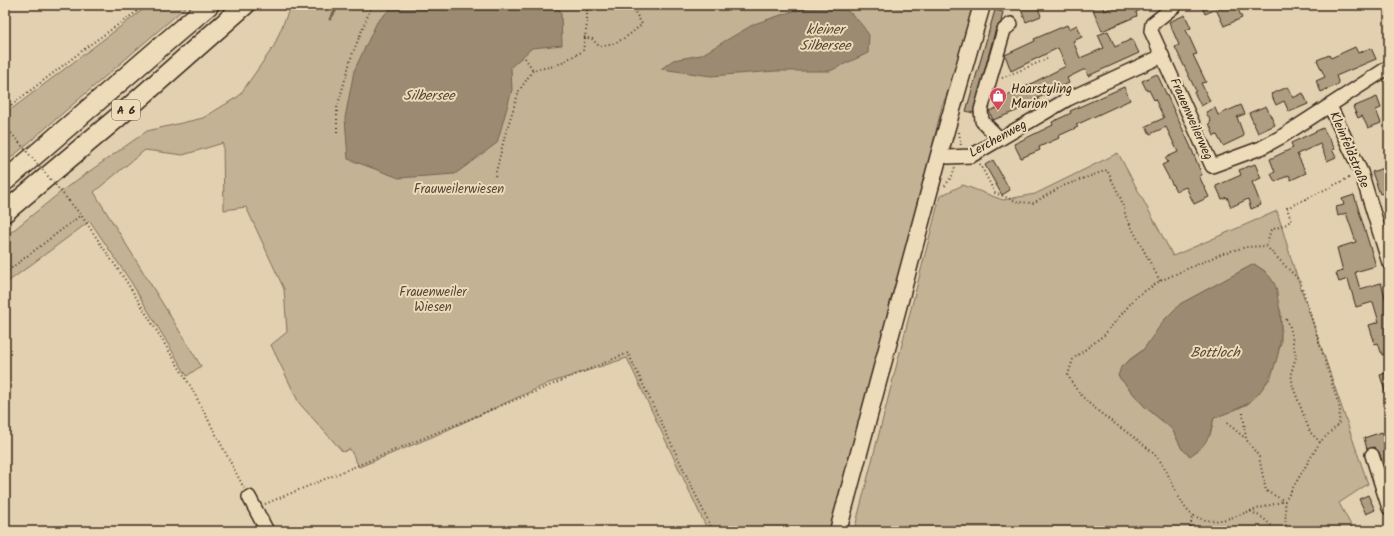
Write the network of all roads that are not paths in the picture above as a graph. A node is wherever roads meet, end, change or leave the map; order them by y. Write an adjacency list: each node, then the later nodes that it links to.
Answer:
1 (209, 5): 11 (highway, A 6)
2 (245, 5): 12 (highway, A 6)
3 (982, 5): 10 (main road)
4 (1176, 5): 6 (street, Frauenweilerweg)
5 (1011, 24): 9 (street)
6 (1162, 56): 8 (street, Frauenweilerweg); 9 (street, Lerchenweg)
7 (1389, 67): 8 (street, Frauenweilerweg)
8 (1330, 106): 13 (street, Kleinfeldstraße)
9 (1000, 139): 10 (street, Lerchenweg)
10 (939, 155): 18 (main road)
11 (5, 181)
12 (5, 212)
13 (1389, 263)
14 (1372, 455): 16 (street)
15 (252, 503): 17 (street)
16 (1389, 508)
17 (267, 531)
18 (838, 531)

